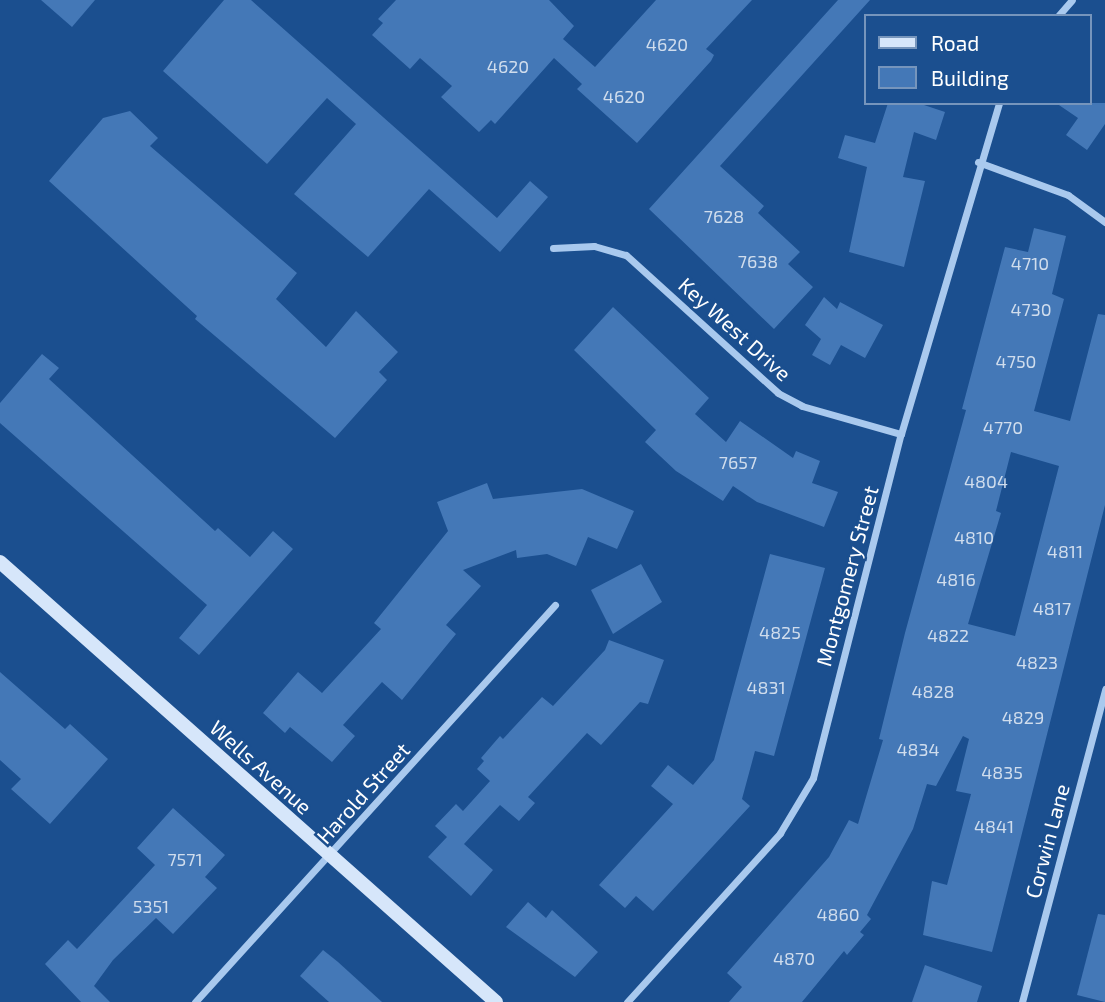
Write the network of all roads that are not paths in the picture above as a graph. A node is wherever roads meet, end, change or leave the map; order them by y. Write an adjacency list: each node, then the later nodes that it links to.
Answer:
1 (1072, 0): 2 (street)
2 (1060, 14)
3 (998, 105): 4 (street, Montgomery Street)
4 (978, 162): 5 (street); 7 (street, Montgomery Street)
5 (1105, 222)
6 (553, 248): 7 (street, Key West Drive)
7 (901, 435): 14 (street, Montgomery Street)
8 (0, 562): 11 (main road, Wells Avenue)
9 (555, 606): 11 (street, Harold Street)
10 (1105, 689): 15 (street, Corwin Lane)
11 (330, 856): 12 (street, Harold Street); 13 (main road, Wells Avenue)
12 (194, 1002)
13 (496, 1002)
14 (627, 1002)
15 (1022, 1002)

